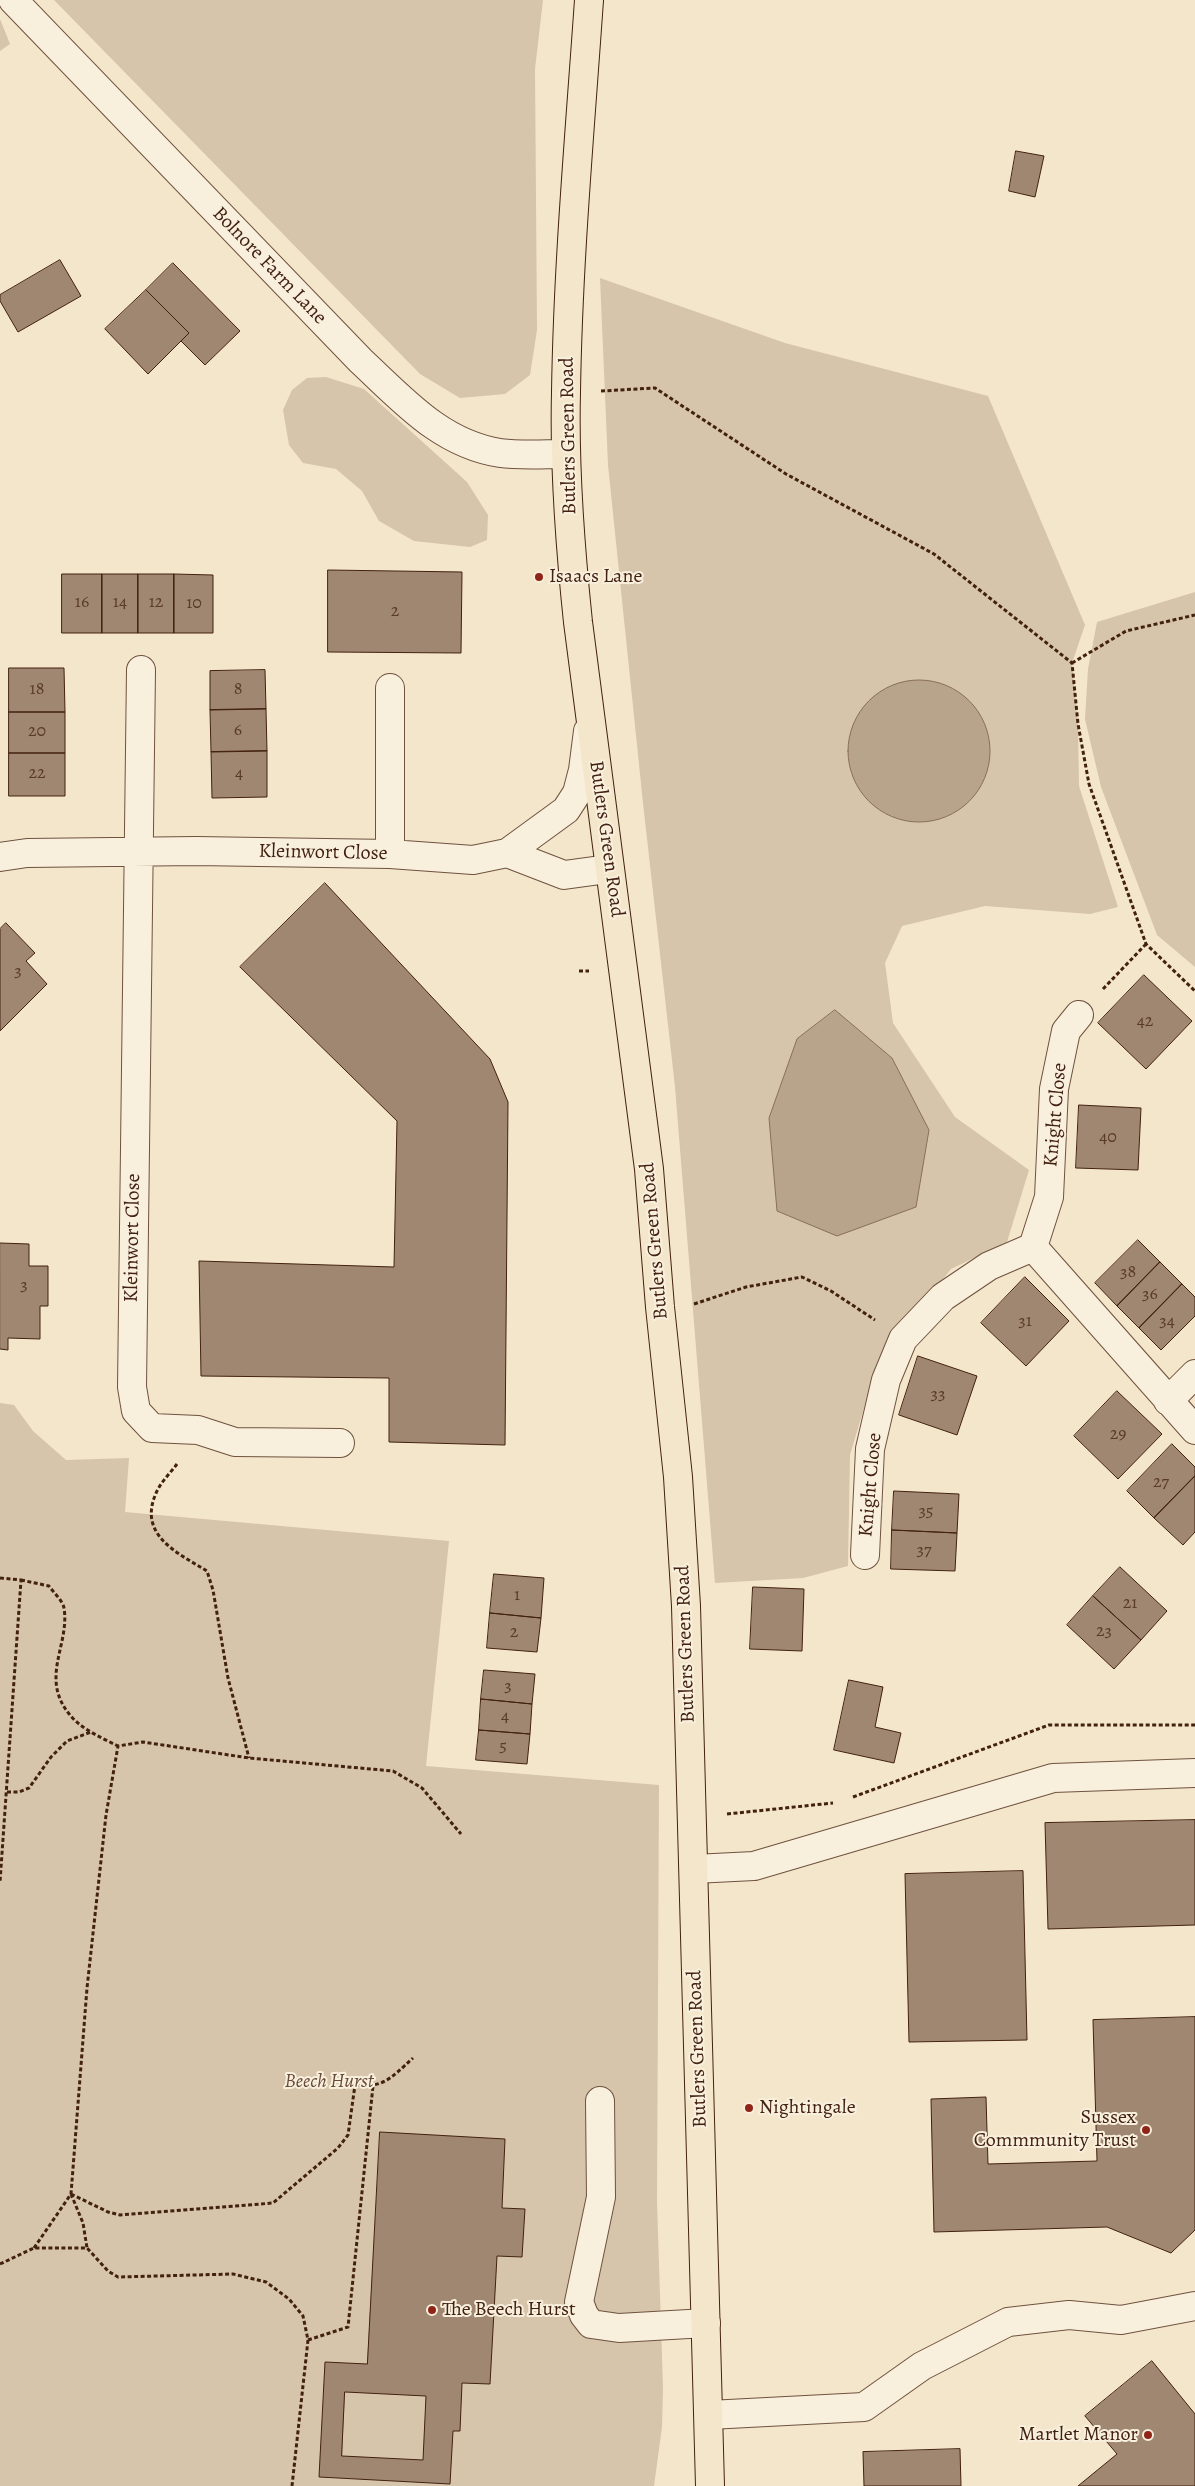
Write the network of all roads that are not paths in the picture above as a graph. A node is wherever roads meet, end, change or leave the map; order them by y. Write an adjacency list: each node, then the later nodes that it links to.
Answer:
1 (13, 0): 3 (street, Bolnore Farm Lane)
2 (589, 0): 3 (main road, Butlers Green Road)
3 (566, 454): 6 (main road, Butlers Green Road)
4 (141, 670): 7 (street, Kleinwort Close)
5 (390, 688): 9 (street)
6 (590, 712): 8 (street, Kleinwort Close); 11 (main road, Butlers Green Road)
7 (138, 852): 9 (street, Kleinwort Close); 10 (street, Kleinwort Close); 17 (street, Kleinwort Close)
8 (507, 853): 9 (street, Kleinwort Close); 11 (street)
9 (390, 854)
10 (0, 857)
11 (608, 869): 20 (main road, Butlers Green Road)
12 (1078, 1015): 13 (street, Knight Close)
13 (1033, 1247): 15 (street); 18 (street, Knight Close)
14 (1195, 1374): 15 (street)
15 (1168, 1401): 16 (street)
16 (1195, 1430)
17 (340, 1443)
18 (865, 1555)
19 (1195, 1773): 20 (street)
20 (694, 1870): 23 (main road, Butlers Green Road)
21 (600, 2101): 23 (street)
22 (1195, 2307): 24 (street)
23 (706, 2322): 24 (main road, Butlers Green Road)
24 (708, 2414): 25 (main road, Butlers Green Road)
25 (710, 2486)

